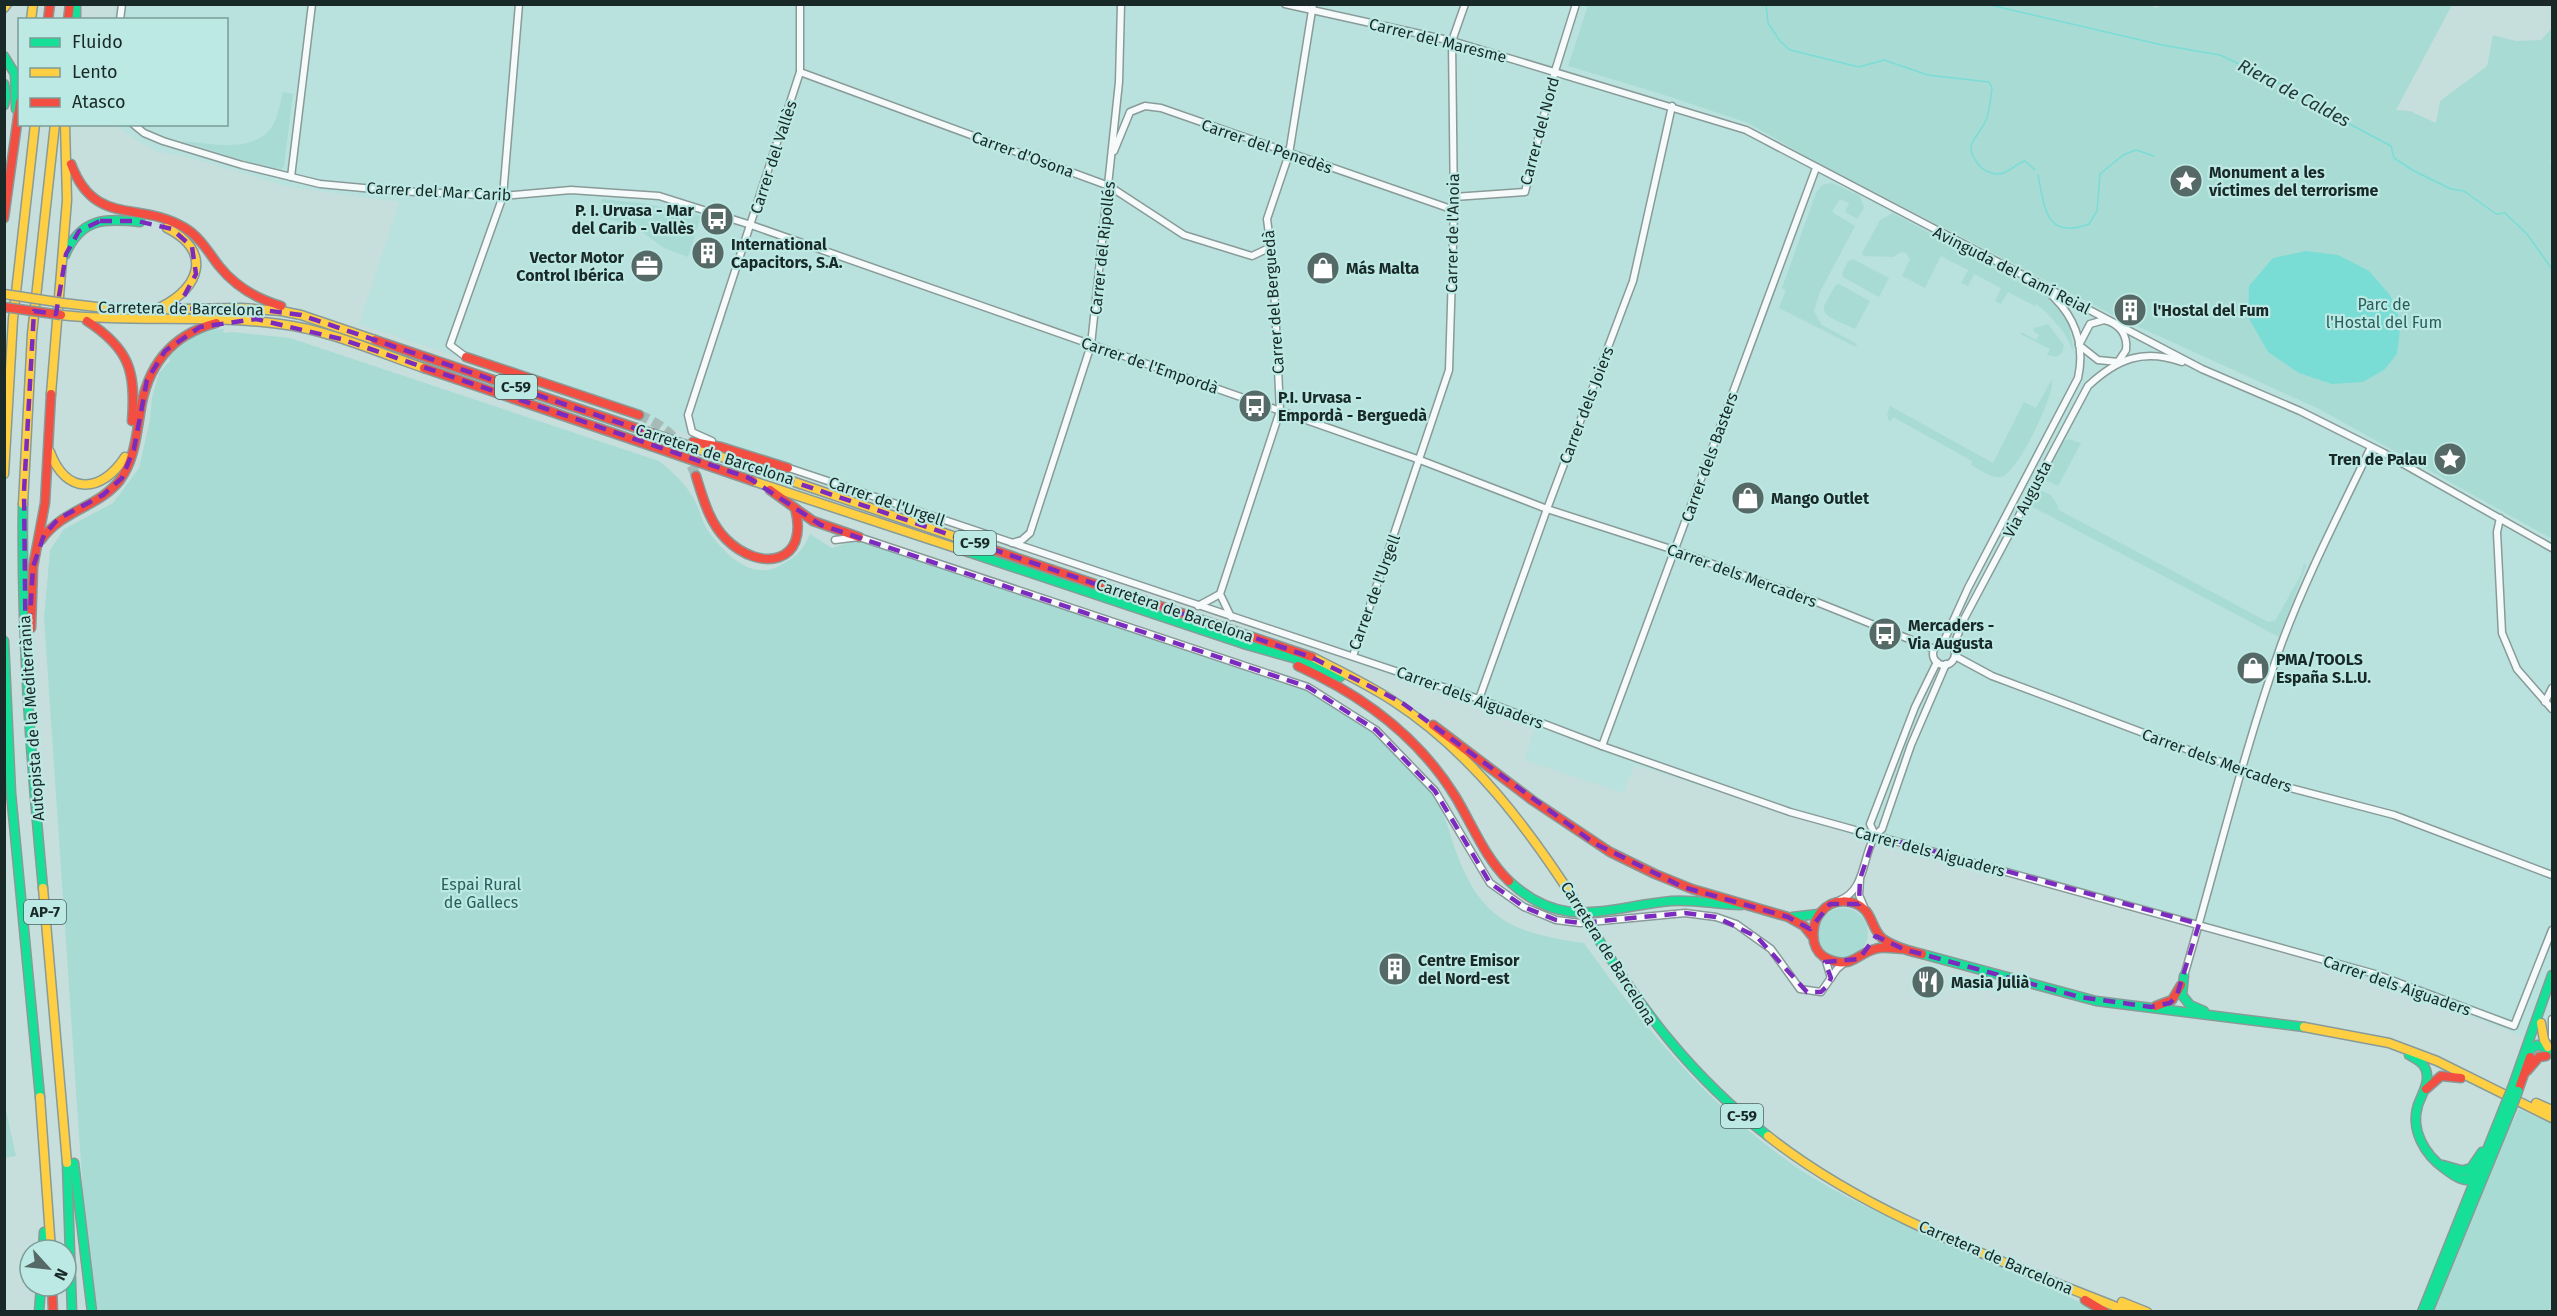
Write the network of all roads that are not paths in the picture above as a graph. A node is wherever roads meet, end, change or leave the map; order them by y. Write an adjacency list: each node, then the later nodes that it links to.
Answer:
1 (7, 4): 10 (main road)
2 (312, 4): 28 (street)
3 (519, 4): 30 (street)
4 (800, 4): 14 (street, Carrer del Vallès)
5 (1121, 4): 25 (street, Carrer del Ripollés)
6 (1285, 4): 9 (street, Carrer del Maresme)
7 (1465, 4): 11 (street, Carrer de l'Anoia)
8 (1576, 4): 13 (street, Carrer del Nord)
9 (1312, 7): 11 (street, Carrer del Maresme); 24 (street, Carrer del Berguedà)
10 (4, 8)
11 (1452, 41): 13 (street, Carrer del Maresme); 31 (street, Carrer de l'Anoia)
12 (4, 56): 23 (main road)
13 (1555, 71): 17 (street, Avinguda del Camí Reial); 31 (street, Carrer del Nord)
14 (800, 72): 29 (street, Carrer d'Osona); 34 (street, Carrer del Vallès)
15 (4, 84): 16 (main road)
16 (4, 105)
17 (1672, 106): 26 (street, Avinguda del Camí Reial); 62 (street, Carrer dels Joiers)
18 (18, 116): 23 (main road)
19 (35, 126): 58 (main road)
20 (55, 126): 82 (main road, Autopista de la Mediterrània / AP-7)
21 (67, 126): 27 (main road)
22 (135, 126): 28 (street, Carrer del Mar Carib)
23 (16, 130): 33 (main road)
24 (1289, 154): 25 (street, Carrer del Penedès); 32 (street, Carrer del Penedès); 35 (street, Carrer del Berguedà)
25 (1110, 160): 29 (street, Carrer del Ripollés)
26 (1816, 168): 37 (street, Avinguda del Camí Reial); 69 (street, Carrer dels Basters)
27 (70, 175): 36 (main road); 44 (main road)
28 (291, 177): 30 (street, Carrer del Mar Carib)
29 (1108, 186): 35 (street, Carrer d'Osona); 45 (street, Carrer del Ripollés)
30 (503, 196): 34 (street, Carrer del Mar Carib); 47 (street)
31 (1454, 197): 32 (street, Carrer de l'Anoia)
32 (1454, 210): 56 (street, Carrer de l'Anoia)
33 (5, 212)
34 (751, 225): 45 (street, Carrer de l'Empordà); 50 (street, Carrer del Vallès)
35 (1271, 247): 51 (street, Carrer del Berguedà)
36 (60, 276): 40 (main road); 53 (main road)
37 (2036, 282): 43 (street, Avinguda del Camí Reial); 46 (street, Via Augusta)
38 (4, 294): 40 (main road, Carretera de Barcelona / C-59, bridge)
39 (4, 307): 41 (main road, Carretera de Barcelona / C-59, bridge)
40 (154, 310): 44 (main road, Carretera de Barcelona / C-59)
41 (82, 318): 42 (main road, Carretera de Barcelona / C-59); 53 (main road)
42 (246, 319): 60 (main road, Carretera de Barcelona / C-59); 68 (main road)
43 (2112, 322): 46 (street); 48 (street); 49 (street, Avinguda del Camí Reial)
44 (369, 336): 54 (main road, Carretera de Barcelona / C-59)
45 (1091, 345): 51 (street, Carrer de l'Empordà); 66 (street, Carrer del Ripollés)
46 (2079, 345): 48 (street, Via Augusta); 74 (street, Via Augusta)
47 (466, 357): 52 (main road)
48 (2118, 362): 49 (street, Via Augusta); 76 (street, Via Augusta)
49 (2202, 369): 55 (street, Avinguda del Camí Reial)
50 (690, 408): 57 (street, Carrer de l'Urgell)
51 (1280, 411): 56 (street, Carrer de l'Empordà); 70 (street, Carrer del Berguedà)
52 (639, 415)
53 (48, 437): 68 (main road)
54 (663, 437): 57 (main road); 84 (main road, Carretera de Barcelona / C-59)
55 (2371, 447): 63 (street, Avinguda del Camí Reial); 90 (street)
56 (1420, 460): 62 (street, Carrer de l'Empordà); 78 (street, Carrer de l'Urgell)
57 (788, 468): 66 (street, Carrer de l'Urgell)
58 (4, 474)
59 (696, 476): 61 (main road)
60 (749, 478): 61 (main road); 75 (main road, Carretera de Barcelona / C-59)
61 (795, 508): 64 (main road)
62 (1547, 509): 69 (street, Carrer dels Mercaders); 85 (street, Carrer dels Joiers)
63 (2500, 518): 67 (street, Avinguda del Camí Reial); 86 (street)
64 (859, 537): 65 (street); 109 (street)
65 (835, 540)
66 (1011, 544): 71 (street, Carrer de l'Urgell)
67 (2553, 548)
68 (37, 549): 82 (main road)
69 (1674, 550): 77 (street, Carrer dels Mercaders); 89 (street, Carrer dels Basters)
70 (1220, 594): 71 (street); 72 (street)
71 (1198, 606): 72 (street, Carrer de l'Urgell)
72 (1231, 617): 78 (street, Carrer de l'Urgell)
73 (4, 641): 132 (main road, Autopista de la Mediterrània / AP-7)
74 (1943, 643): 76 (street); 77 (street)
75 (1247, 645): 87 (main road, Carretera de Barcelona / C-59); 95 (main road)
76 (1953, 647): 79 (street)
77 (1934, 649): 80 (street)
78 (1353, 656): 85 (street, Carrer dels Aiguaders)
79 (1955, 656): 81 (street); 90 (street, Carrer dels Mercaders)
80 (1937, 662): 81 (street); 91 (street)
81 (1946, 664): 91 (street)
82 (26, 682): 128 (main road, Autopista de la Mediterrània / AP-7)
83 (2553, 688): 86 (street)
84 (1392, 698): 87 (main road, Carretera de Barcelona / C-59); 95 (main road)
85 (1479, 699): 89 (street, Carrer dels Aiguaders)
86 (2545, 702): 88 (street)
87 (1402, 708): 139 (main road, Carretera de Barcelona / C-59, bridge)
88 (2553, 709)
89 (1602, 746): 91 (street, Carrer dels Aiguaders)
90 (2242, 770): 92 (street, Carrer dels Mercaders); 99 (street)
91 (1875, 835): 93 (street); 99 (street, Carrer dels Aiguaders)
92 (2553, 875)
93 (1860, 879): 94 (street); 96 (street)
94 (1836, 902): 96 (main road); 97 (main road)
95 (1741, 905): 98 (main road)
96 (1866, 911): 100 (main road)
97 (1818, 914): 98 (main road); 102 (main road)
98 (1788, 917): 102 (main road)
99 (2199, 924): 101 (street, Carrer dels Aiguaders); 108 (street)
100 (1874, 927): 103 (main road); 104 (main road)
101 (2553, 930)
102 (1813, 937): 105 (main road)
103 (1902, 948): 104 (main road); 111 (main road)
104 (1865, 954): 106 (main road)
105 (1824, 957): 106 (main road); 109 (street)
106 (1844, 963): 109 (street)
107 (2553, 975): 117 (main road)
108 (2184, 976): 111 (main road); 112 (main road)
109 (1831, 978)
110 (2553, 992): 114 (main road)
111 (2151, 1007): 112 (main road)
112 (2212, 1015): 115 (main road)
113 (2553, 1019): 116 (street)
114 (2541, 1023): 117 (main road); 119 (main road)
115 (2311, 1028): 118 (main road); 122 (main road)
116 (2552, 1035)
117 (2532, 1043): 119 (main road); 120 (main road); 121 (main road)
118 (2400, 1047): 124 (main road); 125 (main road)
119 (2550, 1052): 120 (main road)
120 (2523, 1079): 121 (main road)
121 (2515, 1089): 123 (main road, bridge)
122 (2424, 1091): 126 (main road); 129 (main road)
123 (2508, 1107): 127 (main road); 131 (main road)
124 (2553, 1110)
125 (2553, 1118)
126 (2553, 1123)
127 (2493, 1134): 130 (main road); 134 (main road)
128 (67, 1142): 141 (main road, Autopista de la Mediterrània / AP-7); 142 (main road)
129 (2440, 1164): 130 (main road); 133 (main road)
130 (2464, 1170): 134 (main road)
131 (2485, 1171): 134 (main road); 135 (main road)
132 (46, 1172): 137 (main road); 138 (main road, Autopista de la Mediterrània / AP-7)
133 (2460, 1179): 134 (main road); 136 (main road)
134 (2475, 1179): 135 (main road); 136 (main road)
135 (2477, 1189): 147 (main road)
136 (2463, 1206): 146 (main road)
137 (43, 1238)
138 (50, 1238)
139 (2060, 1283): 140 (main road, Carretera de Barcelona / C-59); 143 (main road)
140 (2076, 1290): 144 (main road, Carretera de Barcelona / C-59); 145 (main road)
141 (72, 1311)
142 (92, 1311)
143 (2105, 1311)
144 (2128, 1311)
145 (2147, 1311)
146 (2422, 1311)
147 (2428, 1311)

